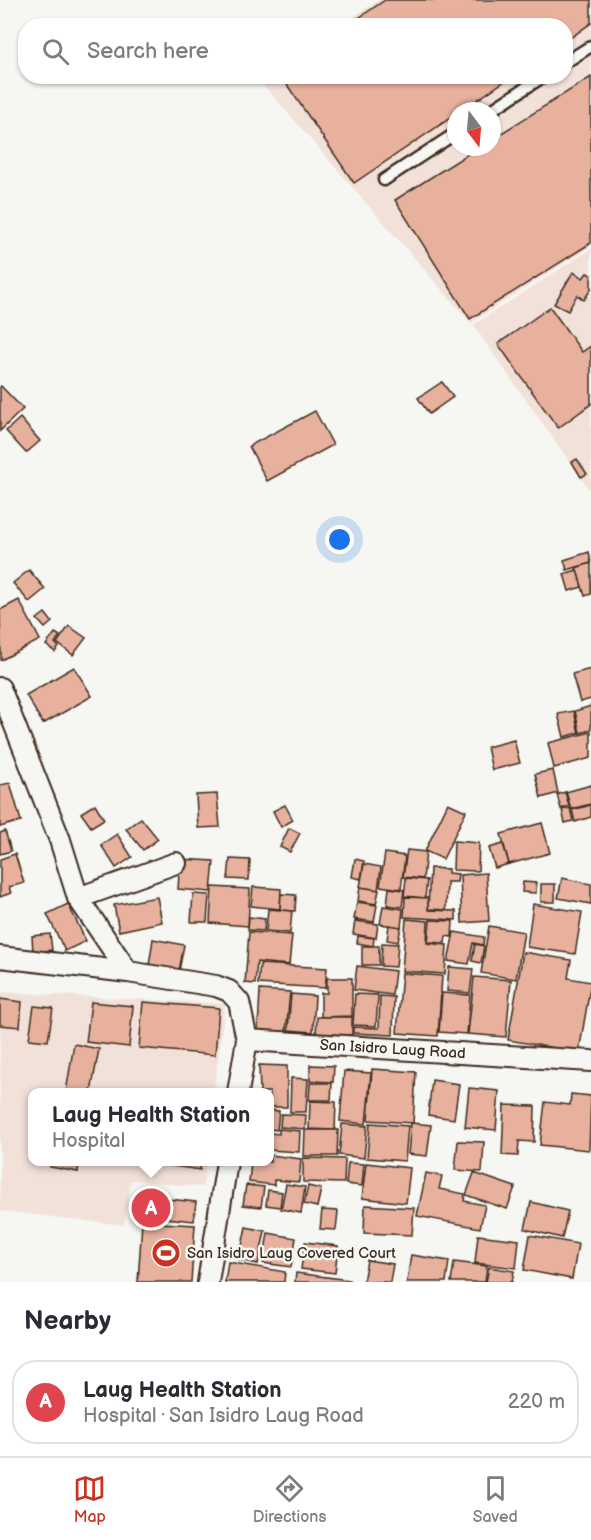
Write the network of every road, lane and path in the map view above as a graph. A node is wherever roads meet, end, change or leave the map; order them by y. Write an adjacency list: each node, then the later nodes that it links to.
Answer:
1 (591, 46): 2 (lane)
2 (573, 58)
3 (532, 84): 4 (lane)
4 (501, 104)
5 (447, 139): 6 (lane)
6 (384, 180)
7 (0, 688): 9 (street)
8 (176, 863): 9 (street)
9 (78, 898): 11 (street)
10 (0, 957): 11 (street)
11 (128, 972): 12 (street)
12 (247, 1040): 13 (street, San Isidro Laug Road); 14 (street)
13 (591, 1061)
14 (239, 1088)
15 (226, 1166): 16 (street)
16 (208, 1282)

